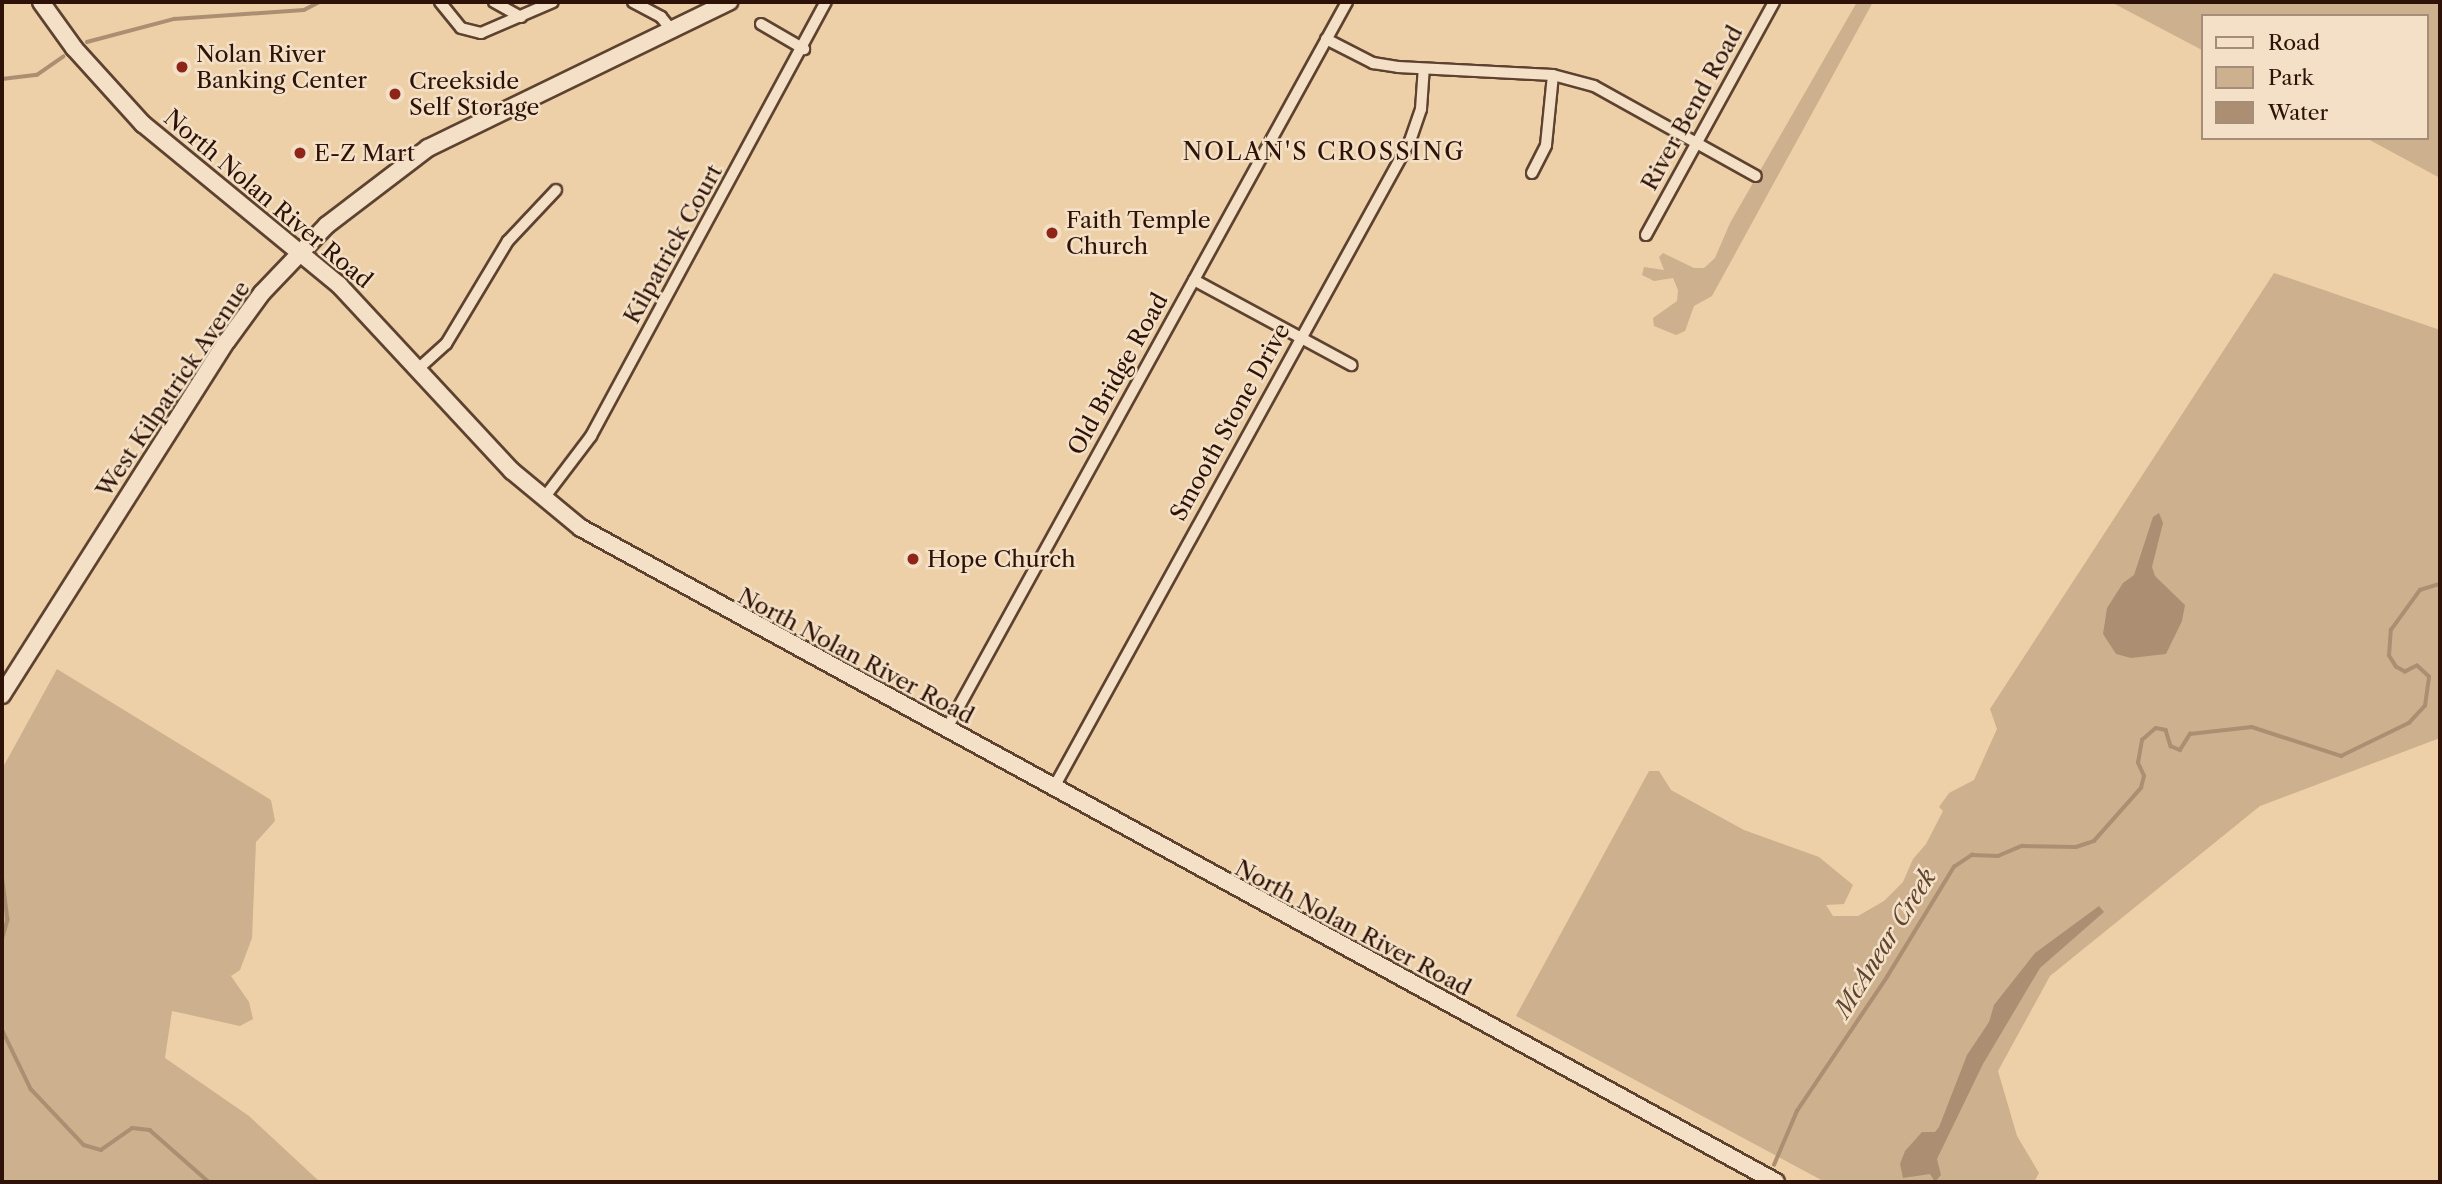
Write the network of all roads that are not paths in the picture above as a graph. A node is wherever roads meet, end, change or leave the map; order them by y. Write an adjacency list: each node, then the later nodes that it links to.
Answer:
1 (41, 2): 22 (main road, North Nolan River Road)
2 (440, 2): 10 (street)
3 (494, 2): 10 (street)
4 (553, 2): 10 (street)
5 (633, 2): 12 (street)
6 (729, 2): 12 (main road, West Kilpatrick Avenue)
7 (826, 2): 14 (street, Kilpatrick Court)
8 (1347, 2): 13 (street, Old Bridge Road)
9 (1774, 2): 17 (street, River Bend Road)
10 (521, 17)
11 (761, 24): 14 (street)
12 (673, 32): 22 (main road, West Kilpatrick Avenue)
13 (1326, 39): 15 (street); 23 (street, Old Bridge Road)
14 (804, 49): 27 (street, Kilpatrick Court)
15 (1424, 70): 16 (street); 24 (street, Smooth Stone Drive)
16 (1553, 75): 17 (street); 18 (street)
17 (1697, 143): 19 (street); 21 (street, River Bend Road)
18 (1532, 173)
19 (1756, 176)
20 (556, 190): 26 (street)
21 (1646, 235)
22 (301, 252): 26 (main road, North Nolan River Road); 28 (main road, West Kilpatrick Avenue)
23 (1194, 280): 24 (street); 29 (street, Old Bridge Road)
24 (1301, 338): 25 (street); 30 (street, Smooth Stone Drive)
25 (1351, 365)
26 (418, 369): 27 (main road, North Nolan River Road)
27 (544, 498): 29 (main road, North Nolan River Road)
28 (2, 695)
29 (946, 730): 30 (main road, North Nolan River Road)
30 (1053, 789): 31 (main road, North Nolan River Road)
31 (1776, 1182)

